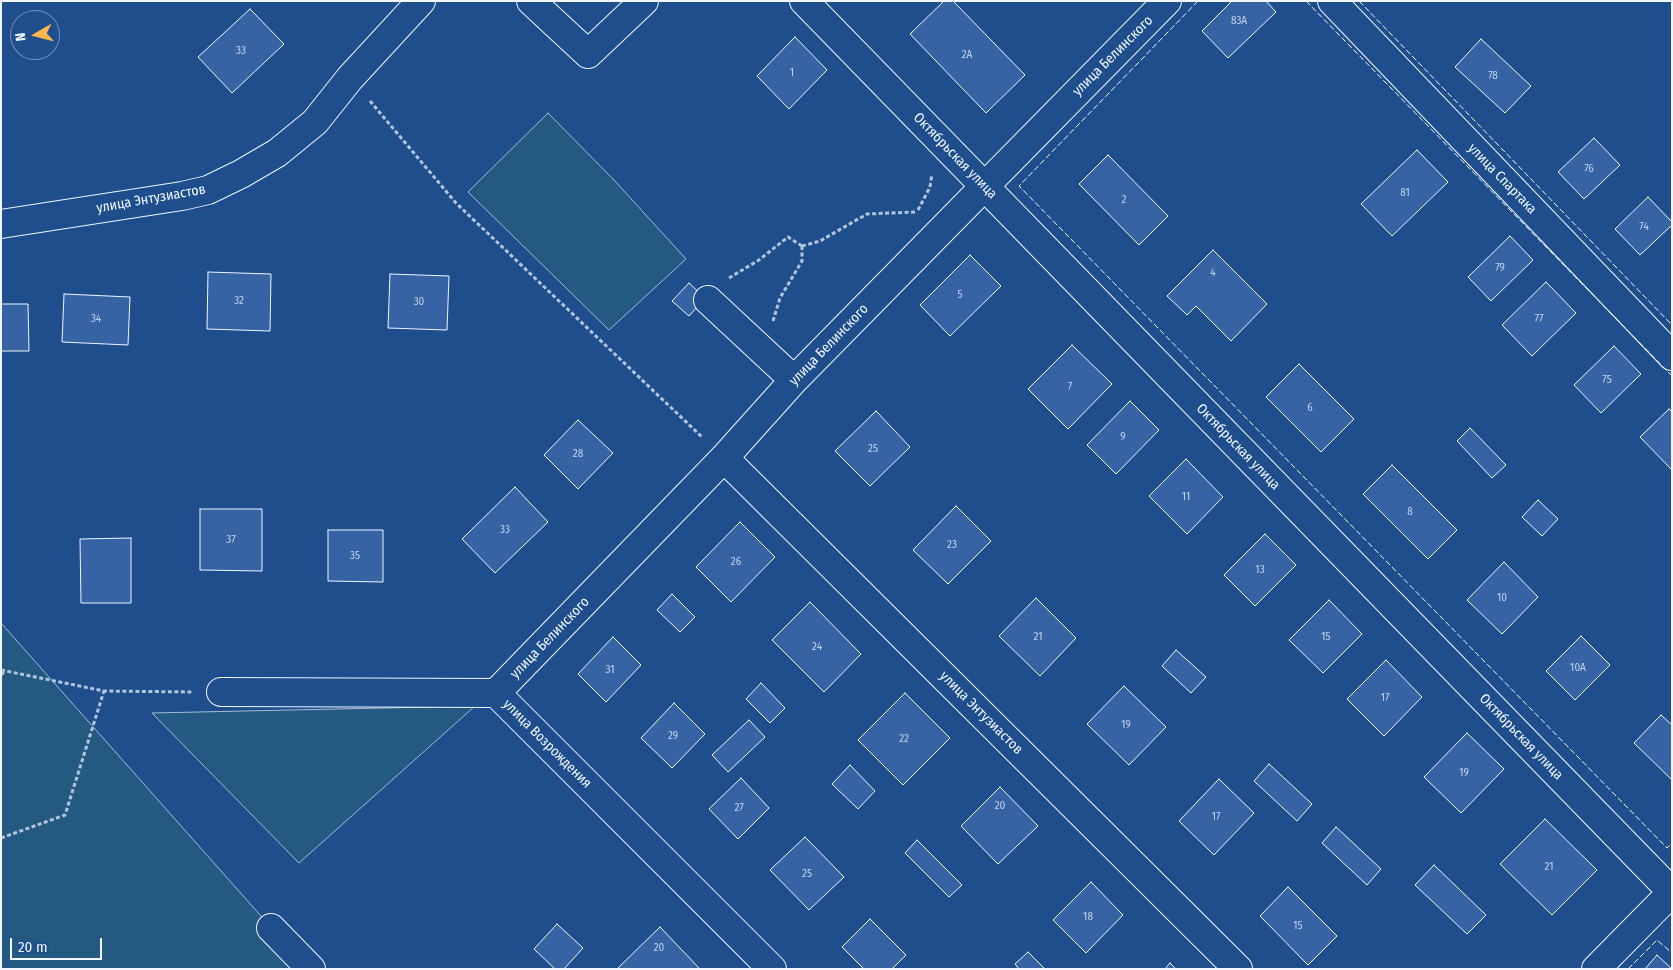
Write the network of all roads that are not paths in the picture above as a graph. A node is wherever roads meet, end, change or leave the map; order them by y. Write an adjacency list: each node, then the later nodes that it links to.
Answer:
1 (421, 1): 8 (street, улица Энтузиастов)
2 (531, 1): 3 (street)
3 (644, 1)
4 (804, 1): 7 (street, Октябрьская улица)
5 (1167, 1): 7 (street, улица Белинского)
6 (1332, 1): 10 (street, улица Спартака)
7 (984, 186): 11 (street, улица Белинского); 15 (street, Октябрьская улица)
8 (1, 224)
9 (708, 300): 11 (street)
10 (1672, 356)
11 (794, 380): 12 (street, улица Белинского)
12 (724, 458): 14 (street, улица Белинского); 19 (street, улица Энтузиастов)
13 (221, 692): 14 (street, улица Возрождения)
14 (496, 693): 18 (street, улица Возрождения)
15 (1672, 892): 20 (street)
16 (271, 928): 17 (street)
17 (311, 969)
18 (772, 969)
19 (1238, 969)
20 (1596, 969)

